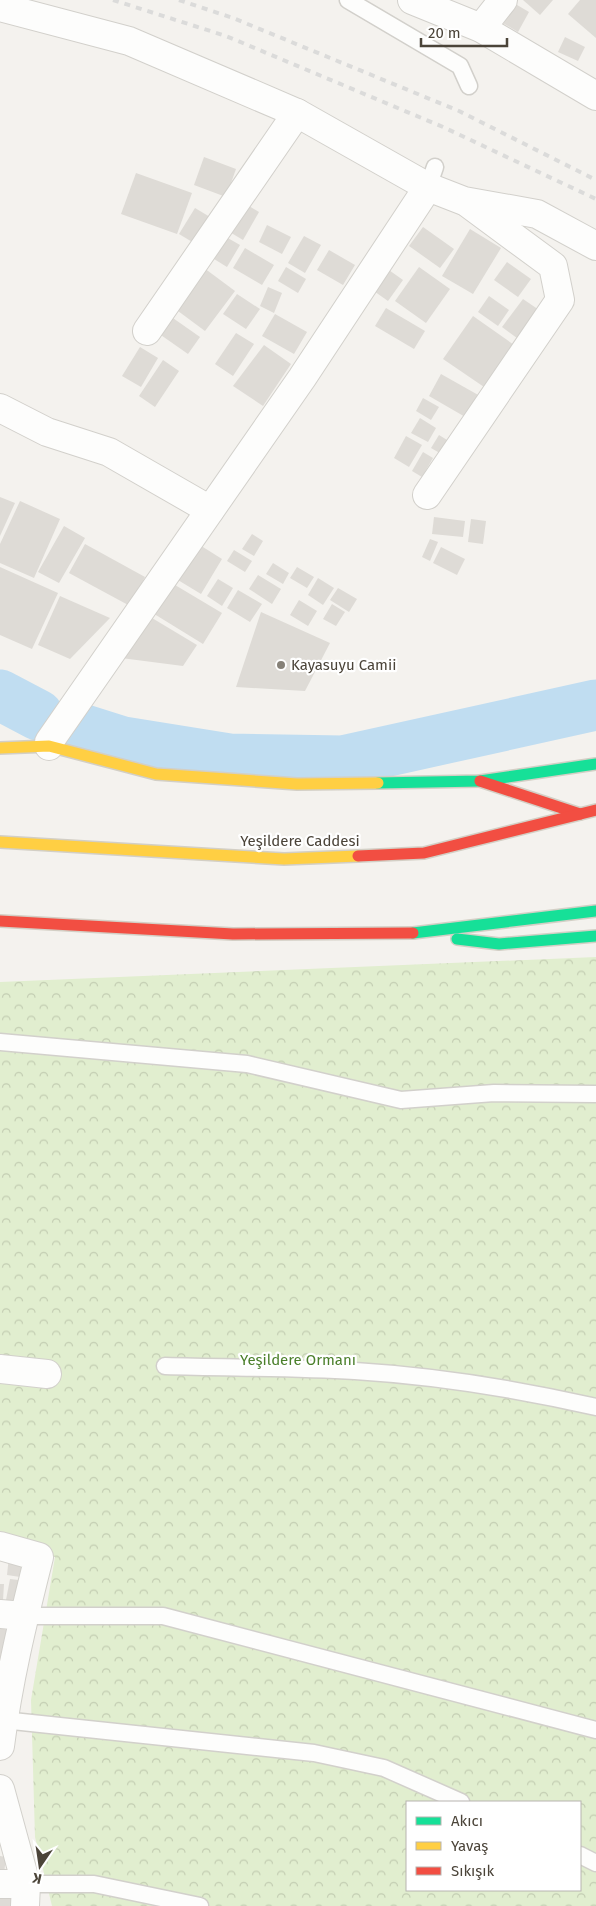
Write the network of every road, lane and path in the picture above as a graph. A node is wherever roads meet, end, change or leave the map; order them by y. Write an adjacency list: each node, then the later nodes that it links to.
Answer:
1 (348, 0): 6 (lane)
2 (412, 0): 5 (street)
3 (503, 0): 5 (street)
4 (0, 7): 8 (street)
5 (481, 28): 7 (street)
6 (469, 86)
7 (596, 96)
8 (297, 113): 9 (street); 12 (street)
9 (431, 177): 10 (street); 15 (street)
10 (464, 200): 11 (street); 14 (street)
11 (596, 246)
12 (147, 331)
13 (0, 408): 15 (street)
14 (427, 495)
15 (210, 510): 16 (street)
16 (49, 746): 17 (main road); 19 (main road)
17 (0, 748)
18 (596, 764): 19 (main road)
19 (480, 781): 21 (main road)
20 (596, 810): 21 (main road, Yeşildere Caddesi)
21 (580, 814): 22 (main road, Yeşildere Caddesi)
22 (0, 842)
23 (540, 906): 26 (main road)
24 (596, 911): 26 (main road)
25 (0, 921): 26 (main road)
26 (418, 933): 27 (main road)
27 (596, 936)
28 (0, 1042): 29 (lane)
29 (596, 1094)
30 (165, 1366): 33 (lane)
31 (0, 1369): 32 (street)
32 (47, 1374)
33 (596, 1407)
34 (0, 1546): 35 (street)
35 (12, 1615): 36 (street); 37 (lane)
36 (1, 1729): 39 (lane)
37 (596, 1730)
38 (0, 1789): 42 (street)
39 (459, 1801)
40 (581, 1856): 41 (lane)
41 (596, 1863)
42 (17, 1891): 43 (lane)
43 (200, 1906)

